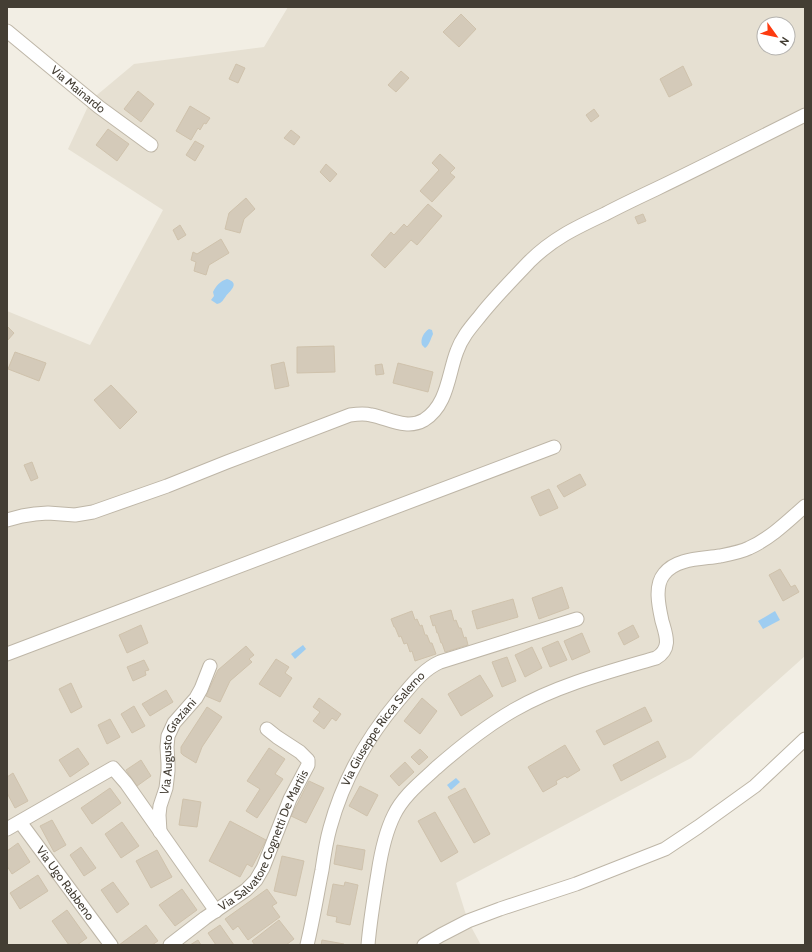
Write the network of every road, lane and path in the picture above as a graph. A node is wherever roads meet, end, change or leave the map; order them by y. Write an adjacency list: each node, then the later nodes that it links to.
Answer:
1 (7, 31): 3 (street, Via Mainardo)
2 (805, 115): 6 (street)
3 (151, 145)
4 (554, 447): 8 (street)
5 (805, 506): 19 (street)
6 (7, 520)
7 (577, 620): 18 (street, Via Giuseppe Ricca Salerno)
8 (7, 654)
9 (210, 666): 14 (street, Via Augusto Graziani)
10 (267, 729): 15 (street, Via Salvatore Cognetti De Martiis)
11 (805, 739): 20 (street)
12 (20, 822): 13 (street); 14 (street); 16 (street, Via Ugo Rabbeno)
13 (7, 829)
14 (160, 832): 15 (street)
15 (216, 911): 17 (street, Via Salvatore Cognetti De Martiis)
16 (111, 945)
17 (170, 945)
18 (307, 945)
19 (368, 945)
20 (424, 945)

